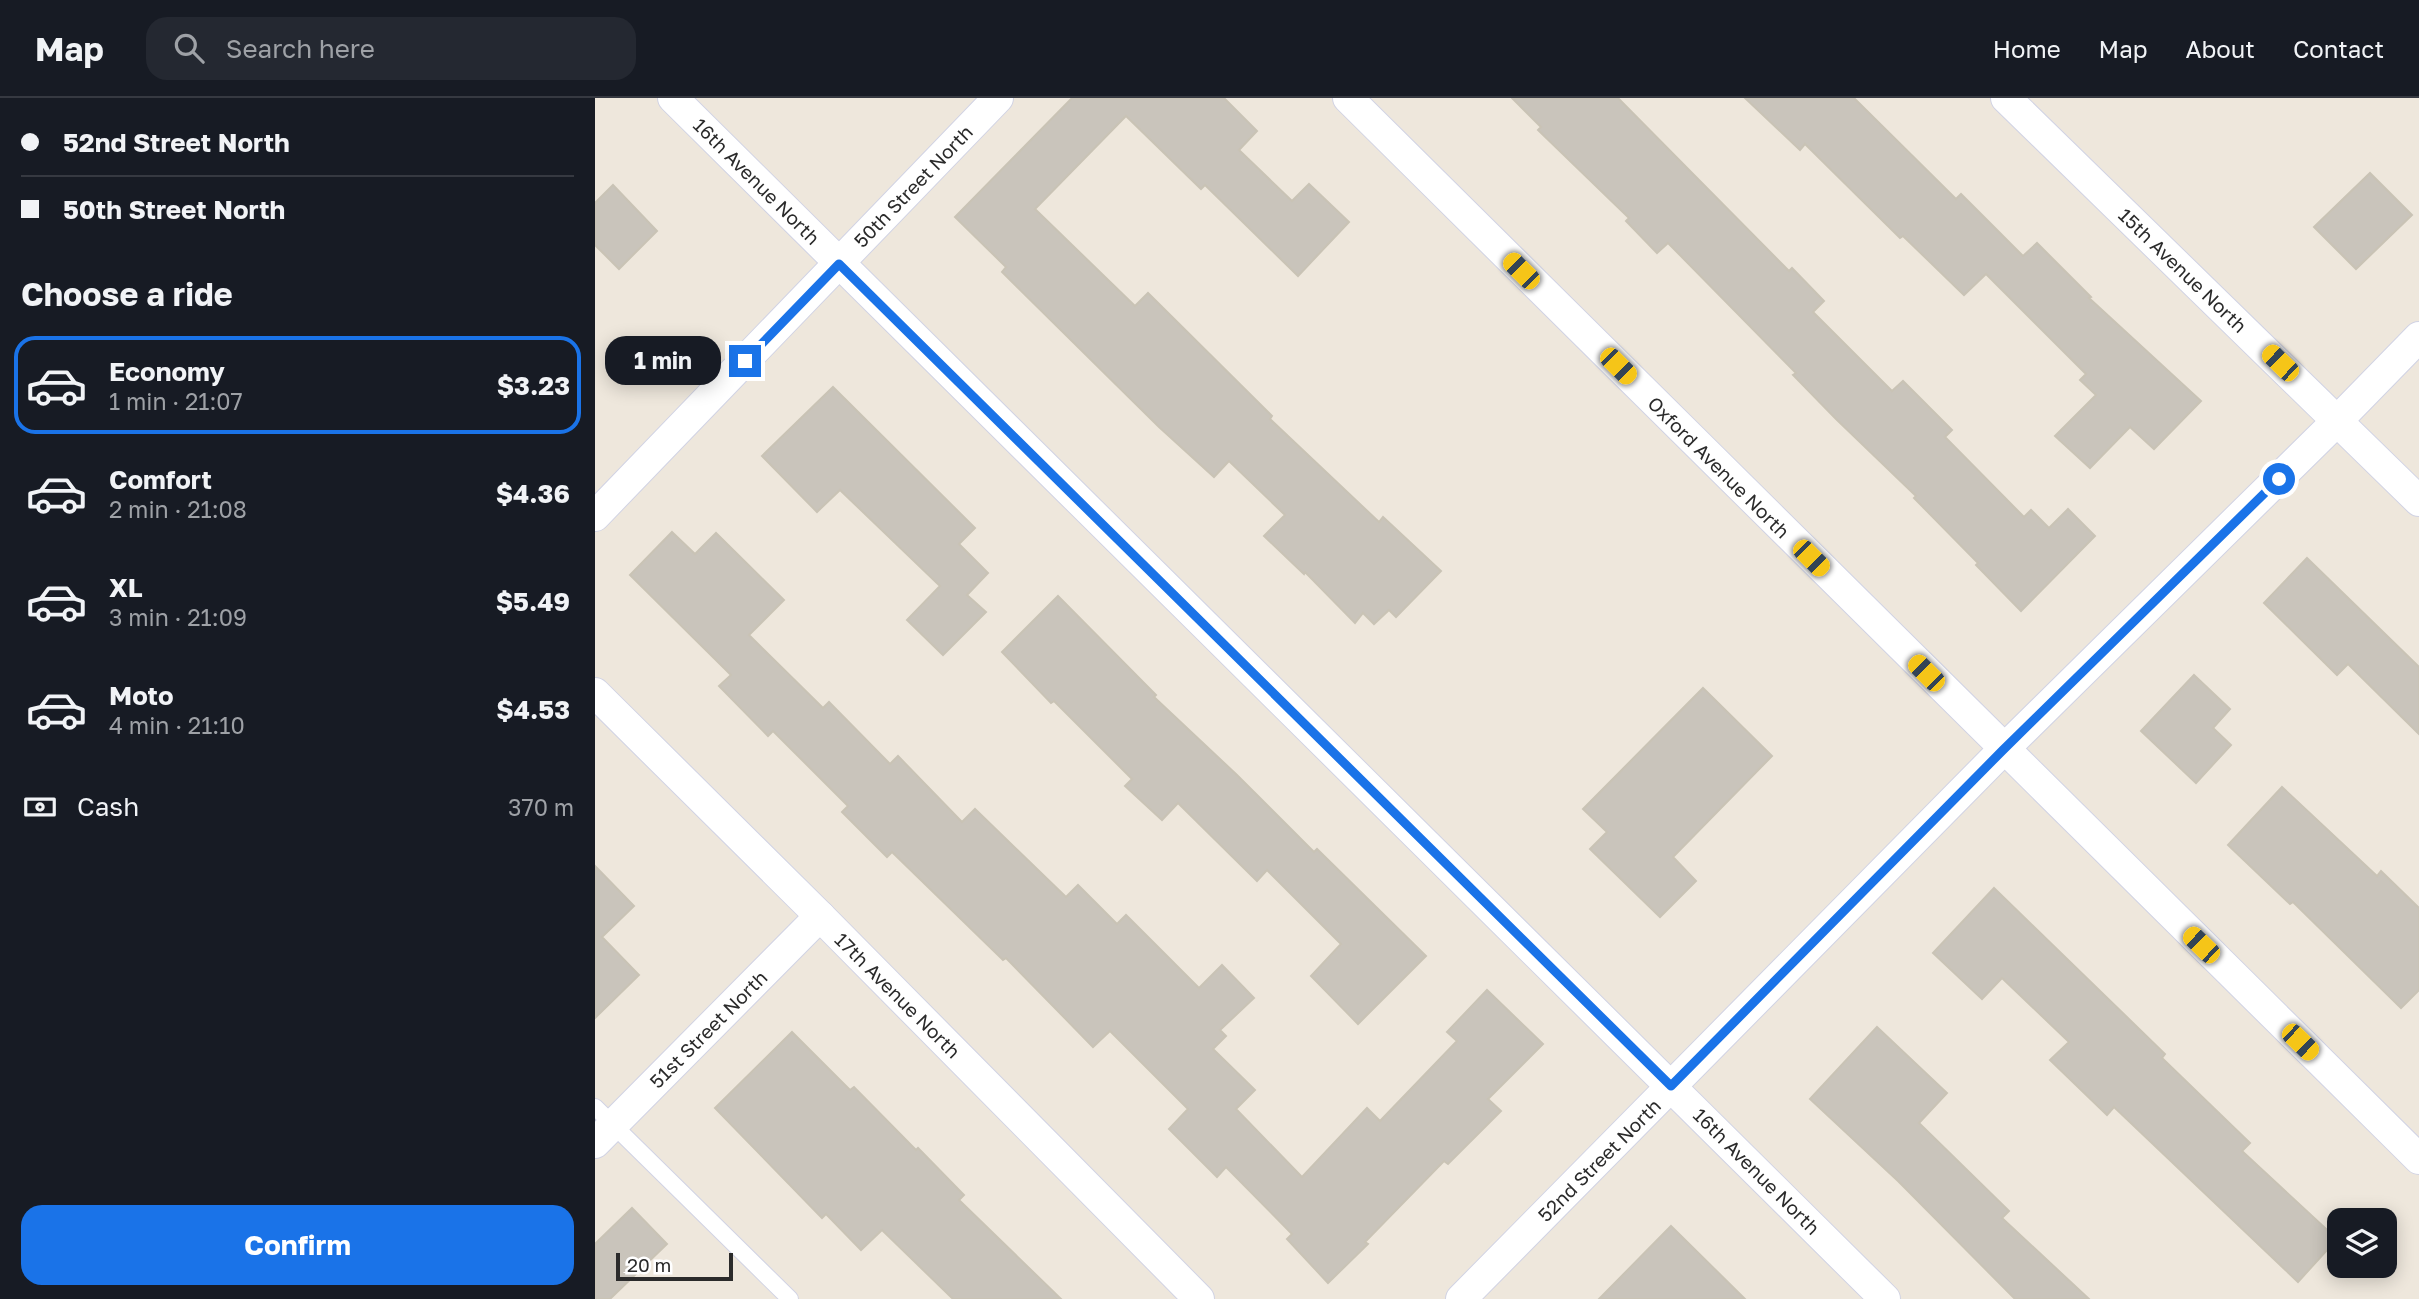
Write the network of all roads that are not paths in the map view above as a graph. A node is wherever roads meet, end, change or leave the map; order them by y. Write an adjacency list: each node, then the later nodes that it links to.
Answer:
1 (673, 98): 5 (street, 16th Avenue North)
2 (998, 98): 5 (street, 50th Street North)
3 (1348, 98): 11 (street, Oxford Avenue North)
4 (2006, 98): 7 (street, 15th Avenue North)
5 (839, 264): 9 (street, 50th Street North); 13 (street, 16th Avenue North)
6 (2419, 337): 7 (street, 52nd Street North)
7 (2338, 420): 8 (street, 15th Avenue North); 11 (street, 52nd Street North)
8 (2419, 501)
9 (595, 516)
10 (595, 693): 12 (street, 17th Avenue North)
11 (2003, 750): 13 (street, 52nd Street North); 15 (street, Oxford Avenue North)
12 (821, 916): 14 (street, 51st Street North); 17 (street, 17th Avenue North)
13 (1671, 1086): 18 (street, 52nd Street North); 19 (street, 16th Avenue North)
14 (601, 1125): 16 (lane)
15 (2419, 1159)
16 (790, 1299)
17 (1199, 1299)
18 (1461, 1299)
19 (1885, 1299)

